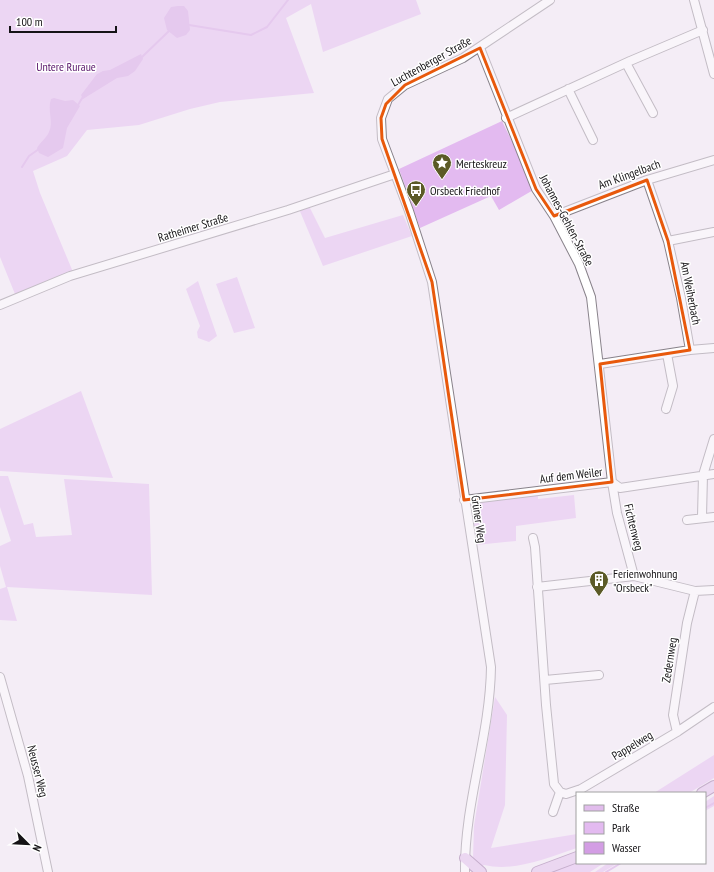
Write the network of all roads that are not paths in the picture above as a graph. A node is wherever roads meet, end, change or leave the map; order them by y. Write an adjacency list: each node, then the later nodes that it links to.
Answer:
1 (550, 0): 4 (street, Luchtenberger Straße)
2 (694, 0): 3 (street)
3 (704, 30): 5 (street); 6 (street)
4 (480, 48): 9 (street, Johannes-Gehlen-Straße); 12 (street, Luchtenberger Straße)
5 (626, 63): 7 (street); 8 (street)
6 (714, 74)
7 (568, 89): 9 (street); 10 (street)
8 (653, 113)
9 (506, 118): 14 (street, Johannes-Gehlen-Straße)
10 (593, 140)
11 (714, 160): 13 (street, Am Klingelbach)
12 (395, 174): 17 (street, Ratheimer Straße); 27 (street, Grüner Weg)
13 (647, 180): 14 (street, Am Klingelbach); 16 (street, Am Weiherbach)
14 (554, 216): 21 (street, Johannes-Gehlen-Straße)
15 (714, 232): 16 (street)
16 (668, 241): 19 (street, Am Weiherbach)
17 (0, 305)
18 (714, 348): 19 (street)
19 (690, 350): 20 (street)
20 (667, 354): 21 (street); 22 (street)
21 (600, 364): 26 (street, Johannes-Gehlen-Straße)
22 (666, 409)
23 (714, 439): 25 (street)
24 (714, 474): 25 (street, Auf dem Weiler)
25 (702, 475): 26 (street, Auf dem Weiler); 29 (street)
26 (612, 482): 27 (street, Auf dem Weiler); 32 (street, Fichtenweg)
27 (464, 500): 46 (street, Grüner Weg)
28 (714, 517): 29 (street)
29 (702, 518): 30 (street)
30 (687, 520)
31 (532, 538): 33 (street)
32 (634, 576): 33 (street); 35 (street)
33 (538, 587): 38 (street)
34 (714, 590): 35 (street)
35 (695, 591): 40 (street, Zedernweg)
36 (599, 675): 38 (street)
37 (0, 677): 47 (street, Neusser Weg)
38 (545, 680): 42 (street)
39 (714, 707): 40 (street, Pappelweg)
40 (678, 732): 42 (street, Pappelweg)
41 (714, 786): 43 (main road)
42 (560, 792): 44 (street)
43 (704, 792)
44 (553, 812)
45 (576, 857): 50 (main road)
46 (465, 858): 48 (street, Grüner Weg); 49 (main road)
47 (48, 872)
48 (465, 872)
49 (481, 872)
50 (537, 872)

